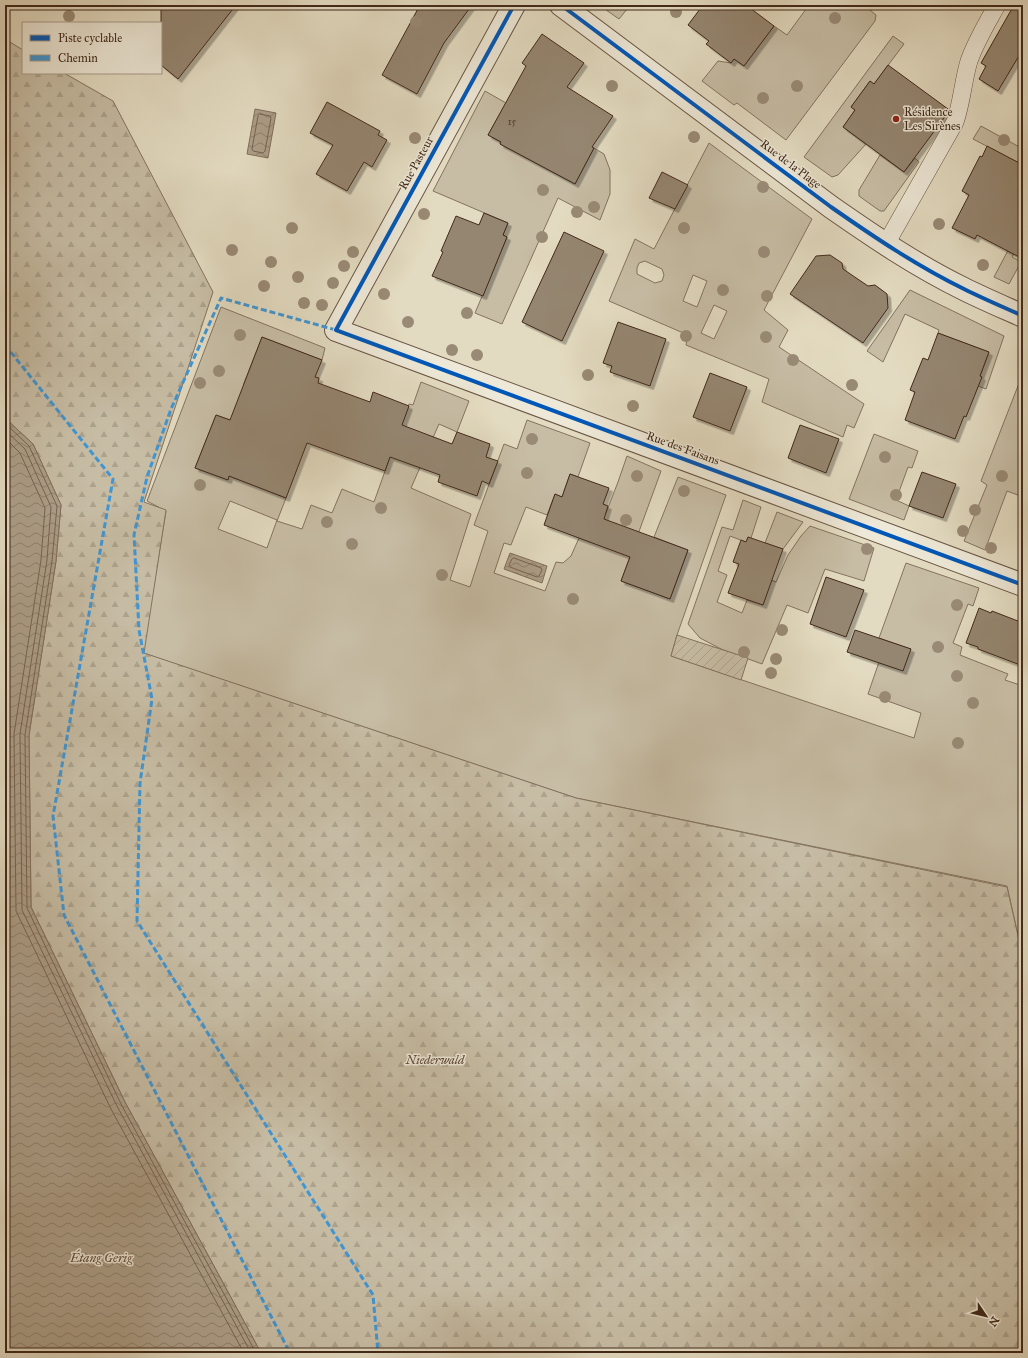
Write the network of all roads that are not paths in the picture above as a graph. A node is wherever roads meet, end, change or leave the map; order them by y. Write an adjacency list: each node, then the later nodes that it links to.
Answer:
1 (514, 5): 6 (street, Rue Pasteur)
2 (561, 5): 4 (street, Rue de la Plage)
3 (997, 5): 4 (lane)
4 (886, 244): 5 (street, Rue de la Plage)
5 (1023, 316)
6 (336, 330): 7 (street, Rue des Faisans)
7 (1023, 585)

